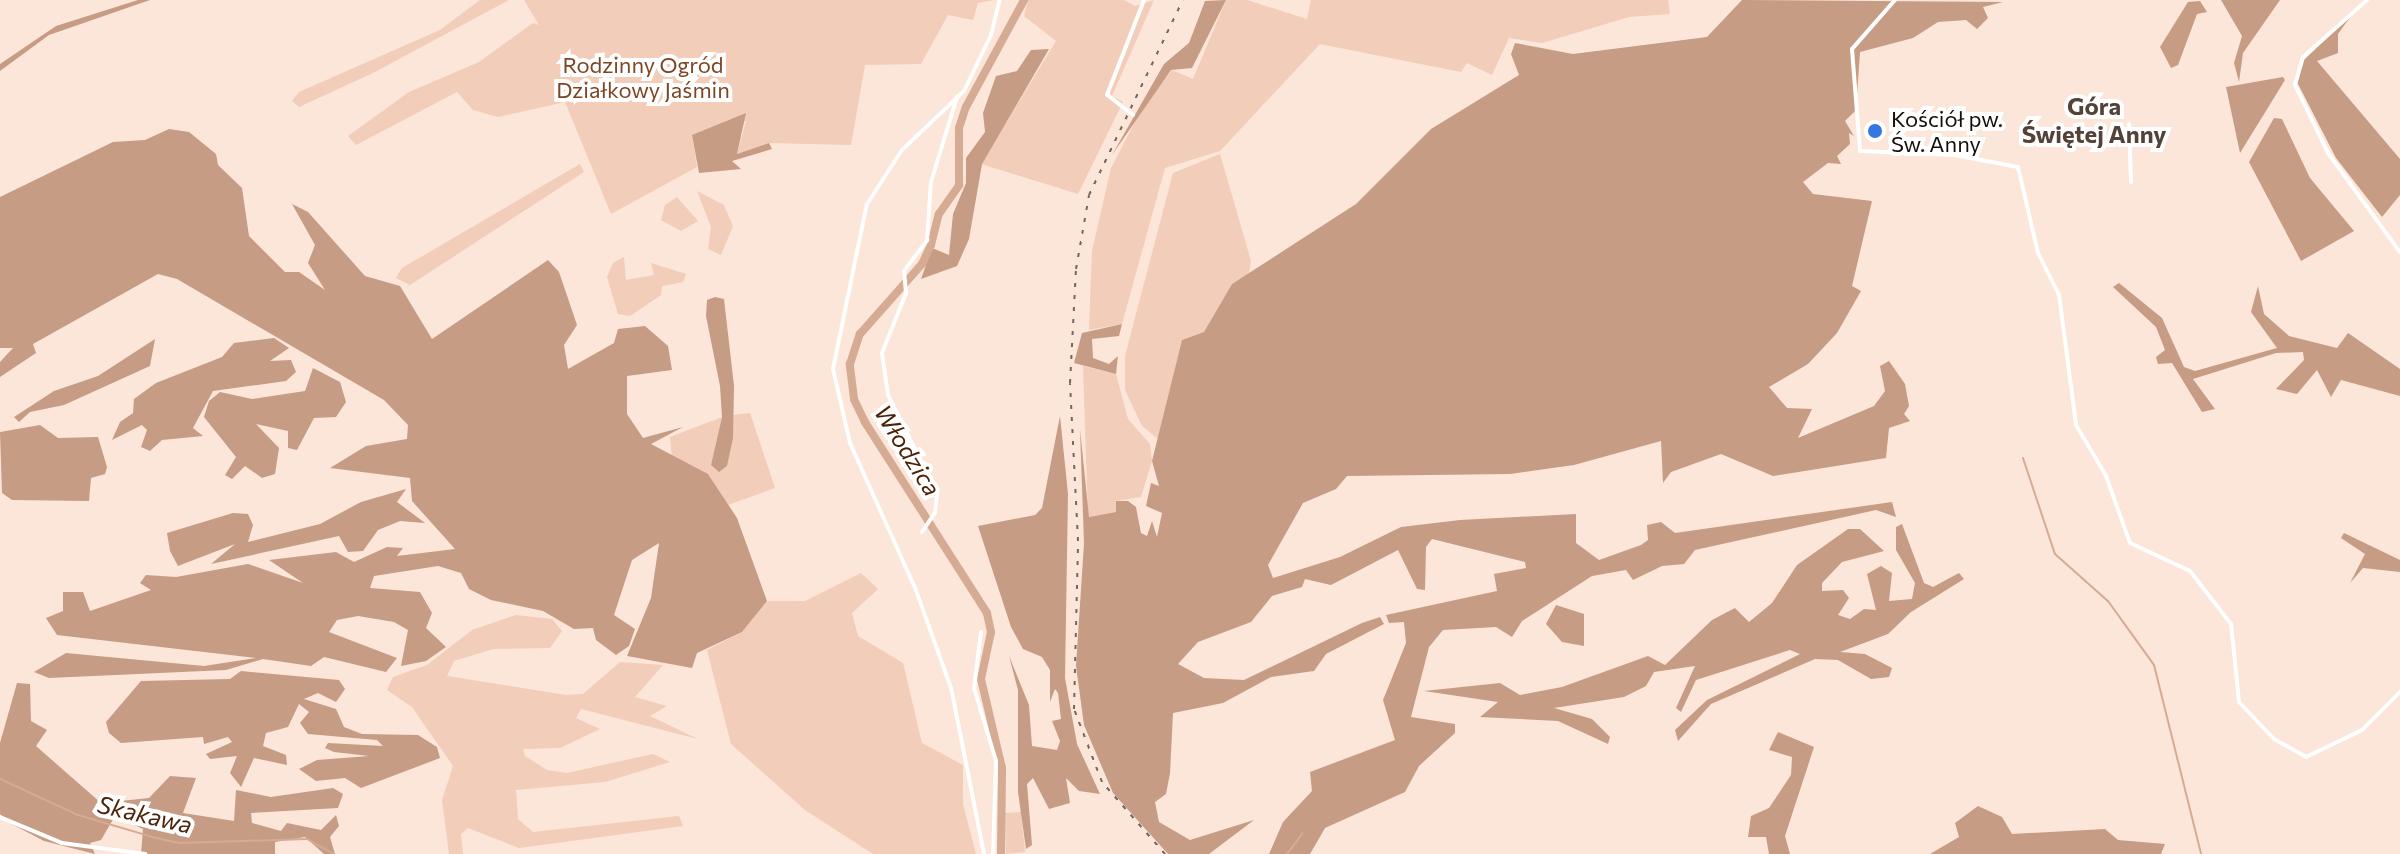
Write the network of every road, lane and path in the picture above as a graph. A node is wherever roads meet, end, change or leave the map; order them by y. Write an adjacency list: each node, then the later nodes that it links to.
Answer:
1 (1000, 0): 5 (street)
2 (1144, 0): 6 (street)
3 (1895, 0): 12 (street)
4 (2367, 0): 9 (street)
5 (957, 97): 10 (street); 15 (street)
6 (1133, 115)
7 (2129, 124): 8 (street)
8 (2131, 182)
9 (2400, 252)
10 (923, 529)
11 (981, 632): 16 (street)
12 (2400, 692)
13 (0, 817): 14 (street)
14 (145, 854)
15 (984, 854)
16 (993, 854)

